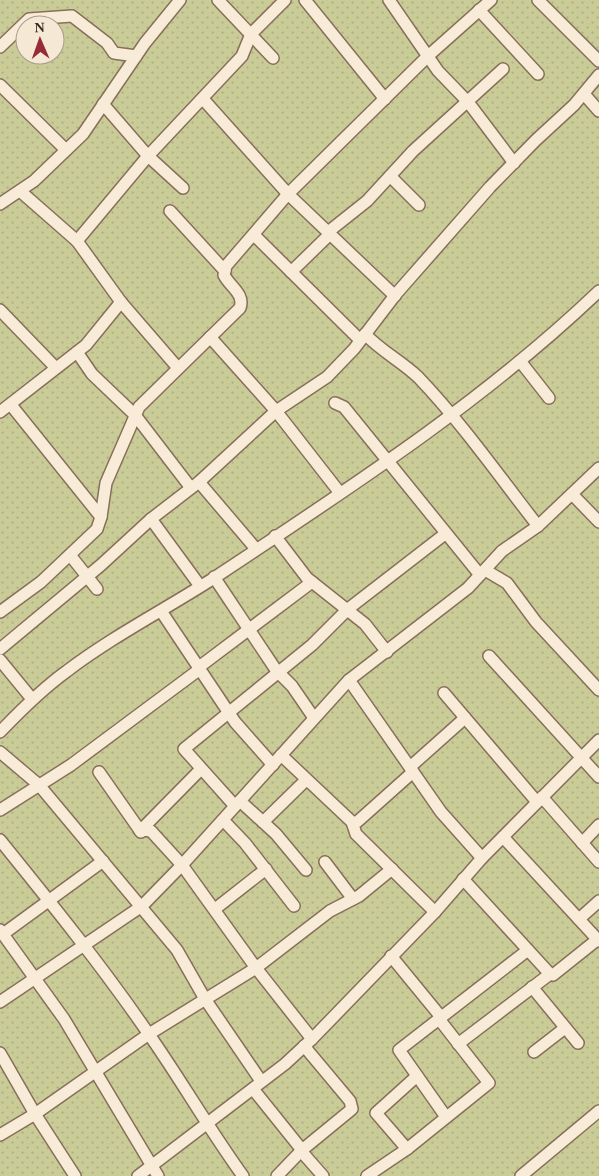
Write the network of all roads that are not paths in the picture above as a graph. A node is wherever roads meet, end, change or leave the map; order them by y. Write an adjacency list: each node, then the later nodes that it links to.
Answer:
1 (180, 0): 11 (street)
2 (218, 0): 9 (street)
3 (285, 0): 9 (street)
4 (305, 0): 21 (street)
5 (389, 0): 12 (street)
6 (491, 0): 8 (street)
7 (538, 0): 14 (street)
8 (479, 10): 12 (street); 16 (street)
9 (251, 34): 13 (street); 20 (street)
10 (0, 48): 11 (street)
11 (136, 56): 23 (street)
12 (428, 56): 21 (street); 22 (street)
13 (273, 58)
14 (599, 61)
15 (503, 69): 22 (street)
16 (538, 74)
17 (599, 75): 19 (street)
18 (0, 85): 25 (street)
19 (584, 94): 24 (street); 27 (street)
20 (203, 99): 26 (street); 31 (street)
21 (384, 99): 31 (street)
22 (468, 102): 27 (street); 28 (street)
23 (103, 104): 25 (street); 26 (street)
24 (599, 111)
25 (66, 150): 30 (street)
26 (148, 156): 29 (street); 37 (street)
27 (514, 163): 41 (street)
28 (390, 176): 33 (street); 35 (street)
29 (183, 188)
30 (20, 191): 32 (street); 37 (street)
31 (288, 194): 35 (street); 36 (street)
32 (0, 204)
33 (419, 205)
34 (170, 211): 38 (street)
35 (329, 233): 39 (street); 41 (street)
36 (254, 235): 38 (street); 39 (street)
37 (77, 240): 42 (street)
38 (225, 271): 44 (street)
39 (292, 272): 45 (street)
40 (599, 291): 47 (street)
41 (395, 296): 45 (street)
42 (121, 302): 46 (street); 49 (street)
43 (0, 310): 48 (street)
44 (210, 337): 49 (street); 53 (street)
45 (362, 337): 53 (street); 56 (street)
46 (77, 352): 48 (street); 55 (street)
47 (520, 361): 50 (street); 56 (street)
48 (55, 367): 52 (street)
49 (178, 368): 55 (street)
50 (549, 398)
51 (335, 403): 57 (street)
52 (11, 405): 54 (street); 62 (street)
53 (276, 411): 59 (street); 60 (street)
54 (0, 412)
55 (135, 415): 59 (street); 62 (street)
56 (452, 415): 57 (street); 65 (street)
57 (388, 461): 60 (street); 66 (street)
58 (599, 468): 61 (street)
59 (195, 485): 63 (street); 68 (street)
60 (340, 493): 67 (street)
61 (572, 494): 64 (street); 65 (street)
62 (102, 517): 69 (street)
63 (151, 518): 71 (street); 74 (street)
64 (599, 522)
65 (538, 526): 70 (street)
66 (445, 534): 70 (street); 76 (street)
67 (275, 536): 68 (street); 73 (street)
68 (256, 549): 72 (street)
69 (70, 555): 71 (street); 78 (street)
70 (483, 572): 81 (street); 87 (street)
71 (88, 576): 75 (street); 80 (street)
72 (214, 577): 74 (street); 79 (street)
73 (312, 582): 76 (street); 79 (street)
74 (200, 586): 77 (street)
75 (97, 589)
76 (348, 609): 81 (street); 85 (street)
77 (161, 611): 84 (street); 89 (street)
78 (0, 612)
79 (248, 630): 84 (street); 85 (street)
80 (0, 649)
81 (387, 652): 86 (street)
82 (490, 656): 97 (street)
83 (0, 660): 89 (street)
84 (199, 668): 90 (street); 104 (street)
85 (279, 673): 90 (street); 91 (street)
86 (349, 680): 91 (street); 100 (street)
87 (599, 690)
88 (444, 693): 92 (street)
89 (32, 699): 93 (street)
90 (230, 713): 98 (street); 99 (street)
91 (314, 718): 96 (street)
92 (465, 718): 100 (street); 105 (street)
93 (0, 732)
94 (599, 740): 97 (street)
95 (0, 752): 104 (street)
96 (281, 756): 98 (street); 103 (street)
97 (581, 757): 102 (street); 105 (street)
98 (272, 765): 106 (street)
99 (201, 769): 106 (street); 112 (street)
100 (411, 770): 110 (street); 116 (street)
101 (99, 772): 112 (street)
102 (599, 777)
103 (306, 780): 109 (street); 110 (street)
104 (39, 785): 107 (street); 117 (street)
105 (540, 799): 113 (street); 115 (street)
106 (238, 803): 108 (street); 109 (street)
107 (0, 810)
108 (223, 820): 120 (street); 121 (street)
109 (263, 822): 123 (street)
110 (352, 822): 122 (street)
111 (599, 825): 115 (street)
112 (140, 830): 120 (street)
113 (503, 837): 116 (street); 132 (street)
114 (0, 840): 126 (street)
115 (582, 843): 119 (street)
116 (482, 858): 124 (street)
117 (103, 861): 126 (street); 128 (street)
118 (325, 862): 125 (street)
119 (599, 862)
120 (182, 865): 128 (street); 130 (street)
121 (266, 869): 129 (street); 130 (street)
122 (392, 869): 125 (street); 131 (street)
123 (306, 870)
124 (463, 880): 131 (street); 136 (street)
125 (353, 899): 138 (street)
126 (48, 900): 133 (street); 135 (street)
127 (599, 900): 132 (street)
128 (142, 906): 135 (street); 142 (street)
129 (294, 906)
130 (215, 909): 138 (street)
131 (435, 912): 137 (street)
132 (579, 919): 134 (street)
133 (2, 932): 140 (street)
134 (598, 940): 139 (street)
135 (85, 945): 140 (street); 146 (street)
136 (528, 950): 139 (street); 144 (street)
137 (391, 956): 144 (street); 147 (street)
138 (256, 968): 142 (street); 147 (street)
139 (550, 974): 141 (street)
140 (35, 977): 143 (street); 152 (street)
141 (532, 987): 145 (street); 149 (street)
142 (206, 1000): 146 (street); 154 (street)
143 (0, 1002)
144 (440, 1018): 149 (street); 153 (street)
145 (565, 1028): 148 (street); 150 (street)
146 (149, 1034): 152 (street); 158 (street)
147 (308, 1042): 154 (street); 161 (street)
148 (578, 1043)
149 (458, 1044): 157 (street)
150 (534, 1052)
151 (0, 1053): 156 (street)
152 (95, 1072): 156 (street); 162 (street)
153 (416, 1076): 157 (street); 160 (street)
154 (257, 1085): 158 (street); 161 (street)
155 (599, 1111): 169 (street)
156 (34, 1114): 159 (street); 163 (street)
157 (446, 1117): 160 (street)
158 (206, 1124): 162 (street); 165 (street)
159 (0, 1135)
160 (407, 1149): 168 (street)
161 (302, 1151): 166 (street); 167 (street)
162 (154, 1171): 164 (street)
163 (75, 1176)
164 (138, 1176)
165 (243, 1176)
166 (277, 1176)
167 (324, 1176)
168 (367, 1176)
169 (521, 1176)

